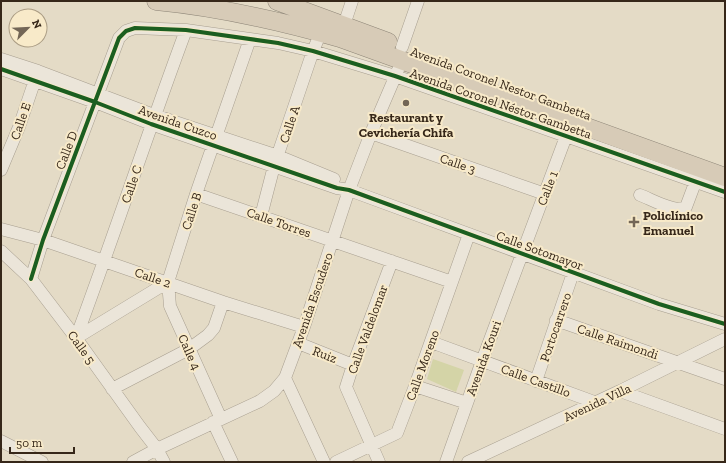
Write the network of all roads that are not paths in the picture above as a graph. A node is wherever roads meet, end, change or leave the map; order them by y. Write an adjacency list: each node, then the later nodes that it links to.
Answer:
1 (156, 1): 8 (highway, Avenida Coronel Nestor Gambetta)
2 (277, 1): 5 (highway, Avenida Coronel Nestor Gambetta)
3 (352, 1): 5 (street)
4 (418, 1): 11 (street, Avenida Escudero)
5 (344, 25): 11 (highway, Avenida Coronel Nestor Gambetta)
6 (186, 30): 7 (street, Avenida Coronel Néstor Gambetta); 9 (street, Avenida Coronel Néstor Gambetta); 17 (street, Calle C)
7 (126, 32): 16 (street, Calle D)
8 (321, 32): 10 (street, Calle A); 11 (highway, Avenida Coronel Nestor Gambetta)
9 (250, 39): 10 (street, Avenida Coronel Néstor Gambetta); 20 (street, Calle B)
10 (313, 51): 15 (street, Avenida Coronel Néstor Gambetta); 21 (street, Calle A)
11 (402, 53): 15 (street, Avenida Escudero); 18 (highway, Avenida Coronel Nestor Gambetta); 22 (highway, Avenida Coronel Nestor Gambetta)
12 (1, 59): 14 (street, Avenida Cuzco)
13 (1, 69): 14 (street, Avenida Cuzco)
14 (36, 76): 16 (street, Avenida Cuzco); 23 (street, Calle E)
15 (395, 76): 18 (street, Avenida Coronel Néstor Gambetta); 19 (street, Avenida Escudero)
16 (96, 98): 17 (street, Avenida Cuzco); 34 (street, Calle D)
17 (153, 120): 20 (street, Avenida Cuzco); 38 (street, Calle C)
18 (568, 129): 24 (highway, Avenida Coronel Nestor Gambetta); 29 (street, Calle 1)
19 (371, 133): 26 (street, Avenida Escudero); 29 (street, Calle 3)
20 (215, 140): 21 (street, Avenida Cuzco); 28 (street, Calle B)
21 (276, 161): 26 (street, Avenida Cuzco); 31 (street, Calle A)
22 (725, 165)
23 (1, 170)
24 (698, 175): 25 (highway, Avenida Coronel Nestor Gambetta); 27 (street); 30 (street)
25 (725, 177)
26 (350, 190): 33 (street, Calle Sotomayor); 35 (street, Avenida Escudero)
27 (725, 192)
28 (196, 194): 31 (street, Calle Torres); 42 (street, Calle B)
29 (544, 194): 37 (street, Calle 1)
30 (640, 195)
31 (261, 216): 35 (street, Calle Torres)
32 (1, 229): 34 (street, Calle 2)
33 (469, 234): 37 (street, Calle Sotomayor); 43 (street, Calle Moreno)
34 (43, 240): 38 (street, Calle 2); 41 (street, Calle D)
35 (332, 240): 39 (street, Calle Torres); 47 (street, Avenida Escudero)
36 (1, 251): 41 (street, Calle 5)
37 (521, 254): 40 (street, Calle Sotomayor); 53 (street, Avenida Kouri)
38 (105, 261): 42 (street, Calle 2); 48 (street, Calle C)
39 (392, 262): 43 (street, Calle Torres); 55 (street, Calle Valdelomar)
40 (574, 273): 45 (street, Portocarrero); 46 (street, Calle Sotomayor)
41 (31, 279): 48 (street, Calle 5)
42 (168, 282): 44 (street, Calle 2); 48 (street); 52 (street, Calle 4)
43 (452, 282): 50 (street, Calle Moreno)
44 (223, 302): 47 (street, Calle 2); 52 (street)
45 (556, 320): 54 (street, Calle Raimondi); 58 (street, Portocarrero)
46 (725, 324)
47 (304, 327): 51 (street, Avenida Escudero)
48 (76, 338): 60 (street, Calle 5)
49 (725, 339): 54 (street, Avenida Villa)
50 (431, 342): 53 (street, Calle Castillo); 59 (street, Calle Moreno)
51 (298, 344): 55 (street, Ruiz); 56 (street, Avenida Escudero)
52 (189, 349): 60 (street); 64 (street, Calle 4)
53 (482, 360): 58 (street, Calle Castillo); 63 (street, Avenida Kouri)
54 (679, 362): 57 (street, Calle Raimondi); 61 (street, Avenida Villa)
55 (353, 365): 67 (street, Calle Valdelomar)
56 (285, 378): 64 (street, Avenida Escudero); 73 (street)
57 (725, 379)
58 (536, 380): 62 (street, Calle Castillo)
59 (415, 386): 63 (street); 67 (street, Calle Moreno)
60 (112, 389): 68 (street, Calle 5)
61 (620, 391): 62 (street, Avenida Villa); 65 (street)
62 (596, 402): 77 (street, Avenida Villa)
63 (467, 403): 76 (street, Avenida Kouri)
64 (217, 421): 68 (street, Avenida Escudero); 72 (street, Calle 4)
65 (725, 429)
66 (1, 441): 69 (street)
67 (372, 446): 74 (street, Calle Moreno); 75 (street, Calle Valdelomar)
68 (157, 449): 70 (street, Avenida Escudero); 71 (street, Calle 5)
69 (42, 462)
70 (133, 462)
71 (164, 462)
72 (232, 462)
73 (324, 462)
74 (336, 462)
75 (379, 462)
76 (446, 462)
77 (468, 462)

